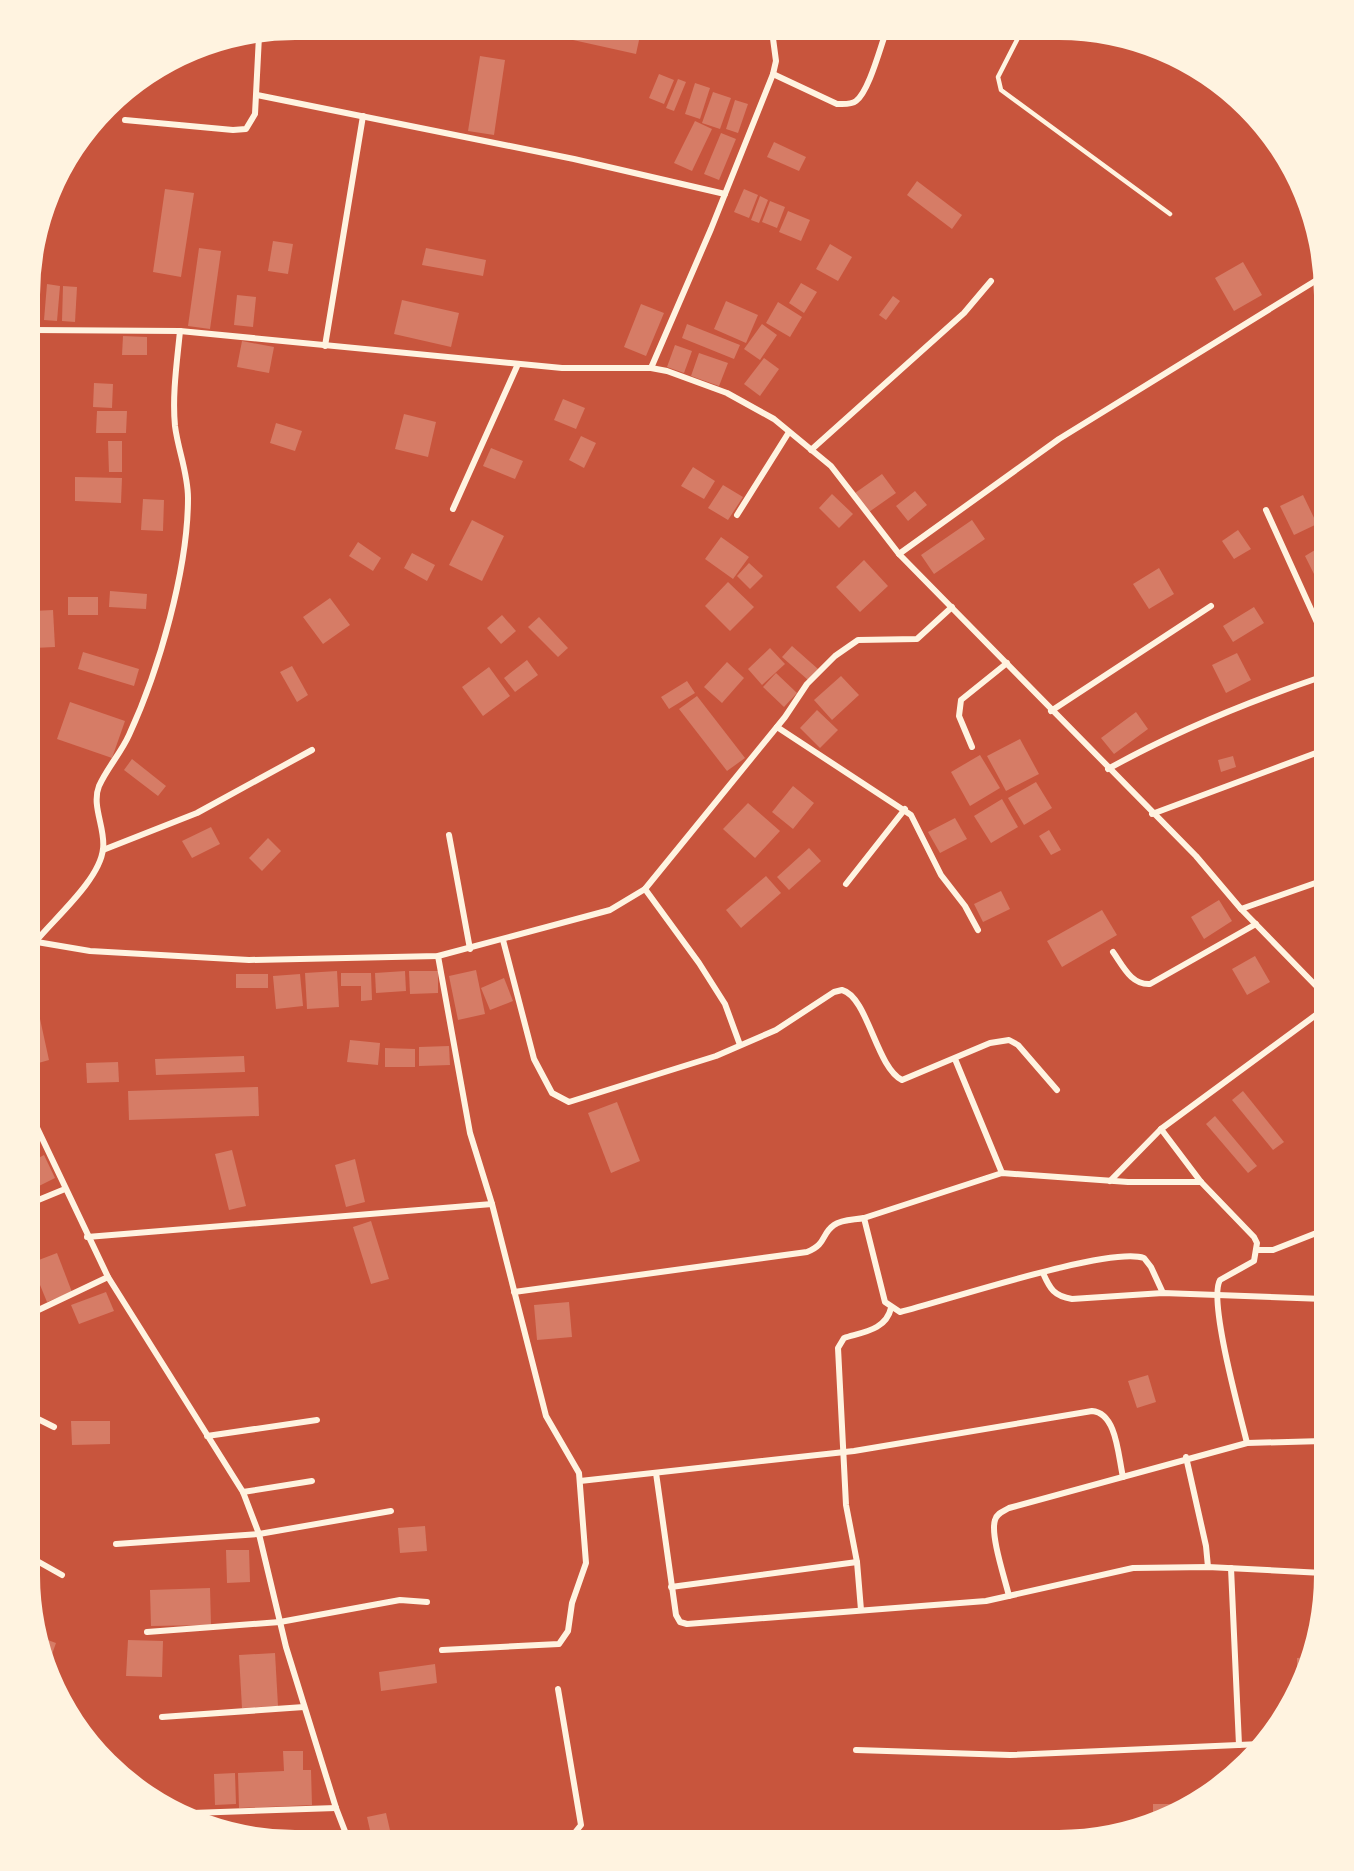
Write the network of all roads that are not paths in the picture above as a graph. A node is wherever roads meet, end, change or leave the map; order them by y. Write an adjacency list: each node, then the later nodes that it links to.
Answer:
1 (773, 40): 5 (street)
2 (883, 40): 5 (street)
3 (1017, 40): 10 (lane)
4 (259, 43): 6 (street)
5 (773, 74): 9 (street)
6 (257, 95): 7 (street); 8 (street)
7 (363, 116): 9 (street); 15 (street)
8 (125, 120)
9 (724, 194): 17 (street)
10 (1170, 214)
11 (991, 281): 19 (street)
12 (1313, 282): 23 (street)
13 (40, 330): 14 (street)
14 (180, 331): 15 (street); 38 (street)
15 (325, 346): 16 (street)
16 (518, 364): 17 (street); 20 (street)
17 (651, 368): 18 (street)
18 (789, 432): 19 (street); 22 (street)
19 (811, 450): 23 (street)
20 (453, 509)
21 (1266, 510): 26 (street)
22 (737, 515)
23 (899, 554): 25 (street)
24 (1211, 606): 29 (street)
25 (952, 608): 27 (street); 30 (street)
26 (1314, 617)
27 (1006, 663): 29 (street); 31 (street)
28 (1314, 679): 34 (street)
29 (1052, 711): 34 (street)
30 (777, 727): 35 (street); 41 (street)
31 (972, 747)
32 (312, 750): 38 (street)
33 (1314, 754): 36 (street)
34 (1108, 770): 36 (street)
35 (905, 809): 40 (street); 44 (street)
36 (1152, 814): 42 (street)
37 (449, 835): 48 (street)
38 (103, 850): 45 (street)
39 (1314, 883): 42 (street)
40 (846, 884)
41 (645, 890): 46 (street); 53 (street)
42 (1241, 909): 43 (street)
43 (1256, 924): 49 (street); 51 (street)
44 (978, 930)
45 (40, 933)
46 (503, 940): 48 (street); 53 (street)
47 (40, 941): 50 (street)
48 (470, 949): 50 (street)
49 (1113, 952)
50 (438, 956): 63 (street)
51 (1314, 984)
52 (1314, 1016): 56 (street)
53 (740, 1045): 54 (street)
54 (955, 1059): 55 (street); 58 (street)
55 (1057, 1090)
56 (1161, 1129): 59 (street); 60 (street)
57 (40, 1135): 61 (street)
58 (1002, 1173): 59 (street); 64 (street)
59 (1110, 1181): 60 (street)
60 (1201, 1182): 67 (street)
61 (65, 1189): 62 (street); 66 (street)
62 (40, 1199)
63 (492, 1204): 66 (street); 70 (street)
64 (864, 1218): 70 (street); 74 (street)
65 (1314, 1234): 67 (street)
66 (87, 1237): 69 (street)
67 (1257, 1250): 72 (street)
68 (1043, 1274): 71 (street); 71 (street); 74 (street)
69 (108, 1277): 75 (street); 79 (street)
70 (514, 1292): 87 (street)
71 (1163, 1293): 72 (street)
72 (1216, 1295): 73 (street); 80 (street)
73 (1314, 1299)
74 (891, 1308): 82 (street)
75 (40, 1309)
76 (40, 1420): 78 (street)
77 (317, 1420): 79 (street)
78 (54, 1427)
79 (207, 1436): 88 (street)
80 (1247, 1443): 81 (street); 83 (street)
81 (1314, 1443)
82 (842, 1453): 84 (street); 85 (street); 92 (street)
83 (1186, 1457): 85 (street); 94 (street)
84 (656, 1473): 87 (street); 98 (street)
85 (1122, 1477): 99 (street)
86 (312, 1481): 88 (street)
87 (580, 1481): 104 (street)
88 (243, 1492): 90 (street)
89 (391, 1511): 90 (street)
90 (259, 1534): 91 (street); 102 (street)
91 (116, 1544)
92 (857, 1562): 98 (street); 101 (street)
93 (40, 1563): 97 (street)
94 (1208, 1567): 95 (street); 99 (street)
95 (1231, 1568): 96 (street); 108 (street)
96 (1314, 1573)
97 (62, 1575)
98 (671, 1587): 101 (street)
99 (1009, 1596): 101 (street)
100 (427, 1602): 102 (street)
101 (861, 1610)
102 (280, 1622): 103 (street); 106 (street)
103 (147, 1632)
104 (442, 1650)
105 (558, 1689): 114 (street)
106 (304, 1707): 107 (street); 111 (street)
107 (162, 1717)
108 (1239, 1745): 109 (street); 110 (street)
109 (1250, 1745)
110 (856, 1750)
111 (336, 1808): 112 (street); 113 (street)
112 (202, 1813)
113 (345, 1830)
114 (577, 1830)

